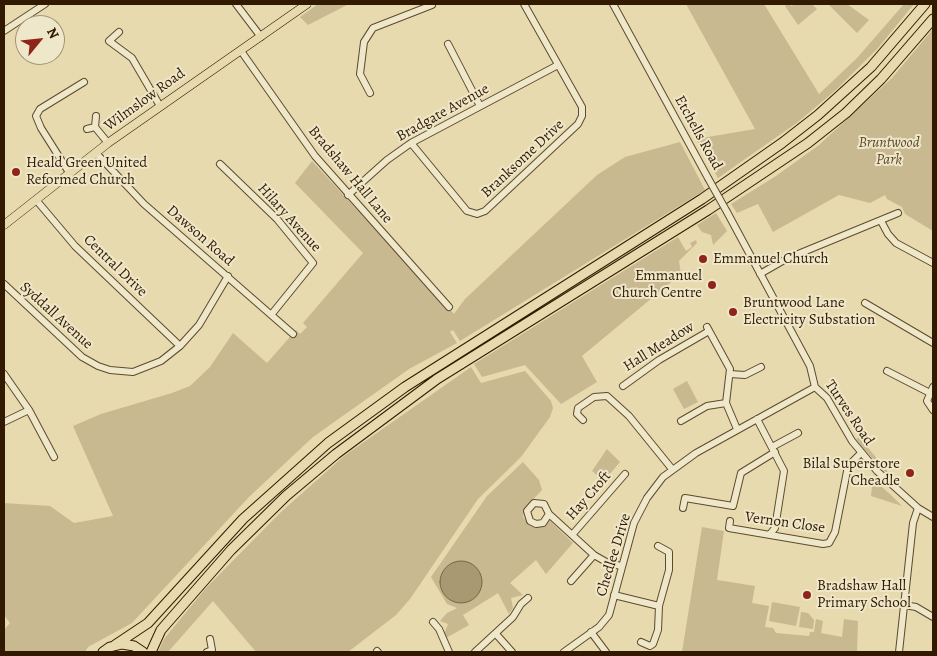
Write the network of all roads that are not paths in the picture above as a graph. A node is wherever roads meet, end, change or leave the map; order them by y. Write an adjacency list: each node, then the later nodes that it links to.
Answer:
1 (45, 4): 9 (street)
2 (236, 4): 11 (street)
3 (307, 4): 11 (main road, Wilmslow Road)
4 (434, 4): 16 (street)
5 (524, 4): 14 (street, Branksome Drive)
6 (613, 4): 33 (street, Etchells Road, bridge)
7 (925, 4): 84 (highway)
8 (933, 19): 89 (highway)
9 (4, 31)
10 (119, 32): 17 (street)
11 (261, 37): 13 (main road, Wilmslow Road)
12 (448, 44): 18 (street)
13 (241, 51): 17 (main road, Wilmslow Road); 27 (street, Bradshaw Hall Lane)
14 (558, 65): 18 (street, Bradgate Avenue); 23 (street, Branksome Drive)
15 (84, 82): 26 (street)
16 (370, 92)
17 (160, 106): 22 (main road, Wilmslow Road)
18 (480, 106): 23 (street, Bradgate Avenue)
19 (96, 116): 20 (street)
20 (95, 127): 21 (street); 22 (street)
21 (87, 129)
22 (108, 143): 24 (main road, Wilmslow Road)
23 (411, 143): 27 (street, Bradgate Avenue)
24 (96, 153): 26 (main road, Wilmslow Road); 34 (street, Dawson Road)
25 (220, 164): 38 (street, Hilary Avenue)
26 (70, 174): 28 (main road, Wilmslow Road)
27 (348, 195): 37 (street, Bradshaw Hall Lane)
28 (36, 201): 31 (main road, Wilmslow Road); 41 (street, Central Drive)
29 (898, 213): 30 (street)
30 (882, 221): 32 (street); 33 (street)
31 (4, 225)
32 (933, 263)
33 (760, 274): 47 (street, Turves Road)
34 (228, 276): 38 (street, Dawson Road); 41 (street, Syddall Avenue)
35 (4, 284): 41 (street, Syddall Avenue)
36 (866, 303): 40 (street)
37 (449, 307)
38 (271, 315): 39 (street, Dawson Road)
39 (293, 334)
40 (933, 343)
41 (180, 346)
42 (761, 367): 45 (street)
43 (887, 371): 48 (street)
44 (4, 374): 50 (street)
45 (730, 374): 46 (street, Hall Meadow); 49 (street, Hall Meadow)
46 (623, 386)
47 (815, 388): 52 (street, Chedlee Drive); 59 (street, Turves Road)
48 (931, 390): 51 (street)
49 (726, 403): 54 (street); 56 (street)
50 (29, 410): 55 (street); 60 (street)
51 (933, 410)
52 (757, 419): 56 (street, Chedlee Drive); 58 (street)
53 (583, 420): 61 (street)
54 (681, 421)
55 (4, 422)
56 (737, 430): 61 (street, Chedlee Drive)
57 (798, 433): 58 (street)
58 (774, 449): 63 (street); 69 (street)
59 (861, 453): 64 (street, Turves Road); 69 (street, Vernon Close)
60 (54, 457)
61 (672, 469): 72 (street, Chedlee Drive)
62 (626, 474): 68 (street, Hay Croft)
63 (683, 508)
64 (918, 508): 66 (street, Turves Road); 76 (street)
65 (549, 514): 68 (street, Hay Croft)
66 (933, 517)
67 (728, 525): 69 (street, Vernon Close)
68 (572, 534): 71 (street, Hay Croft)
69 (770, 534)
70 (658, 546): 77 (street)
71 (594, 555): 72 (street, Hay Croft); 73 (street)
72 (622, 566): 74 (street, Chedlee Drive)
73 (571, 581)
74 (614, 595): 77 (street); 80 (street, Chedlee Drive)
75 (528, 598): 81 (street)
76 (904, 605): 78 (street); 95 (street)
77 (659, 606): 85 (street)
78 (933, 617)
79 (433, 622): 90 (street)
80 (591, 632): 93 (street, Chedlee Drive); 94 (street)
81 (496, 634): 91 (street); 92 (street)
82 (210, 639): 86 (street)
83 (641, 642): 85 (street)
84 (115, 645): 87 (highway); 88 (highway)
85 (650, 649)
86 (211, 651)
87 (103, 652)
88 (143, 652)
89 (151, 652)
90 (450, 652)
91 (475, 652)
92 (512, 652)
93 (564, 652)
94 (606, 652)
95 (899, 652)

